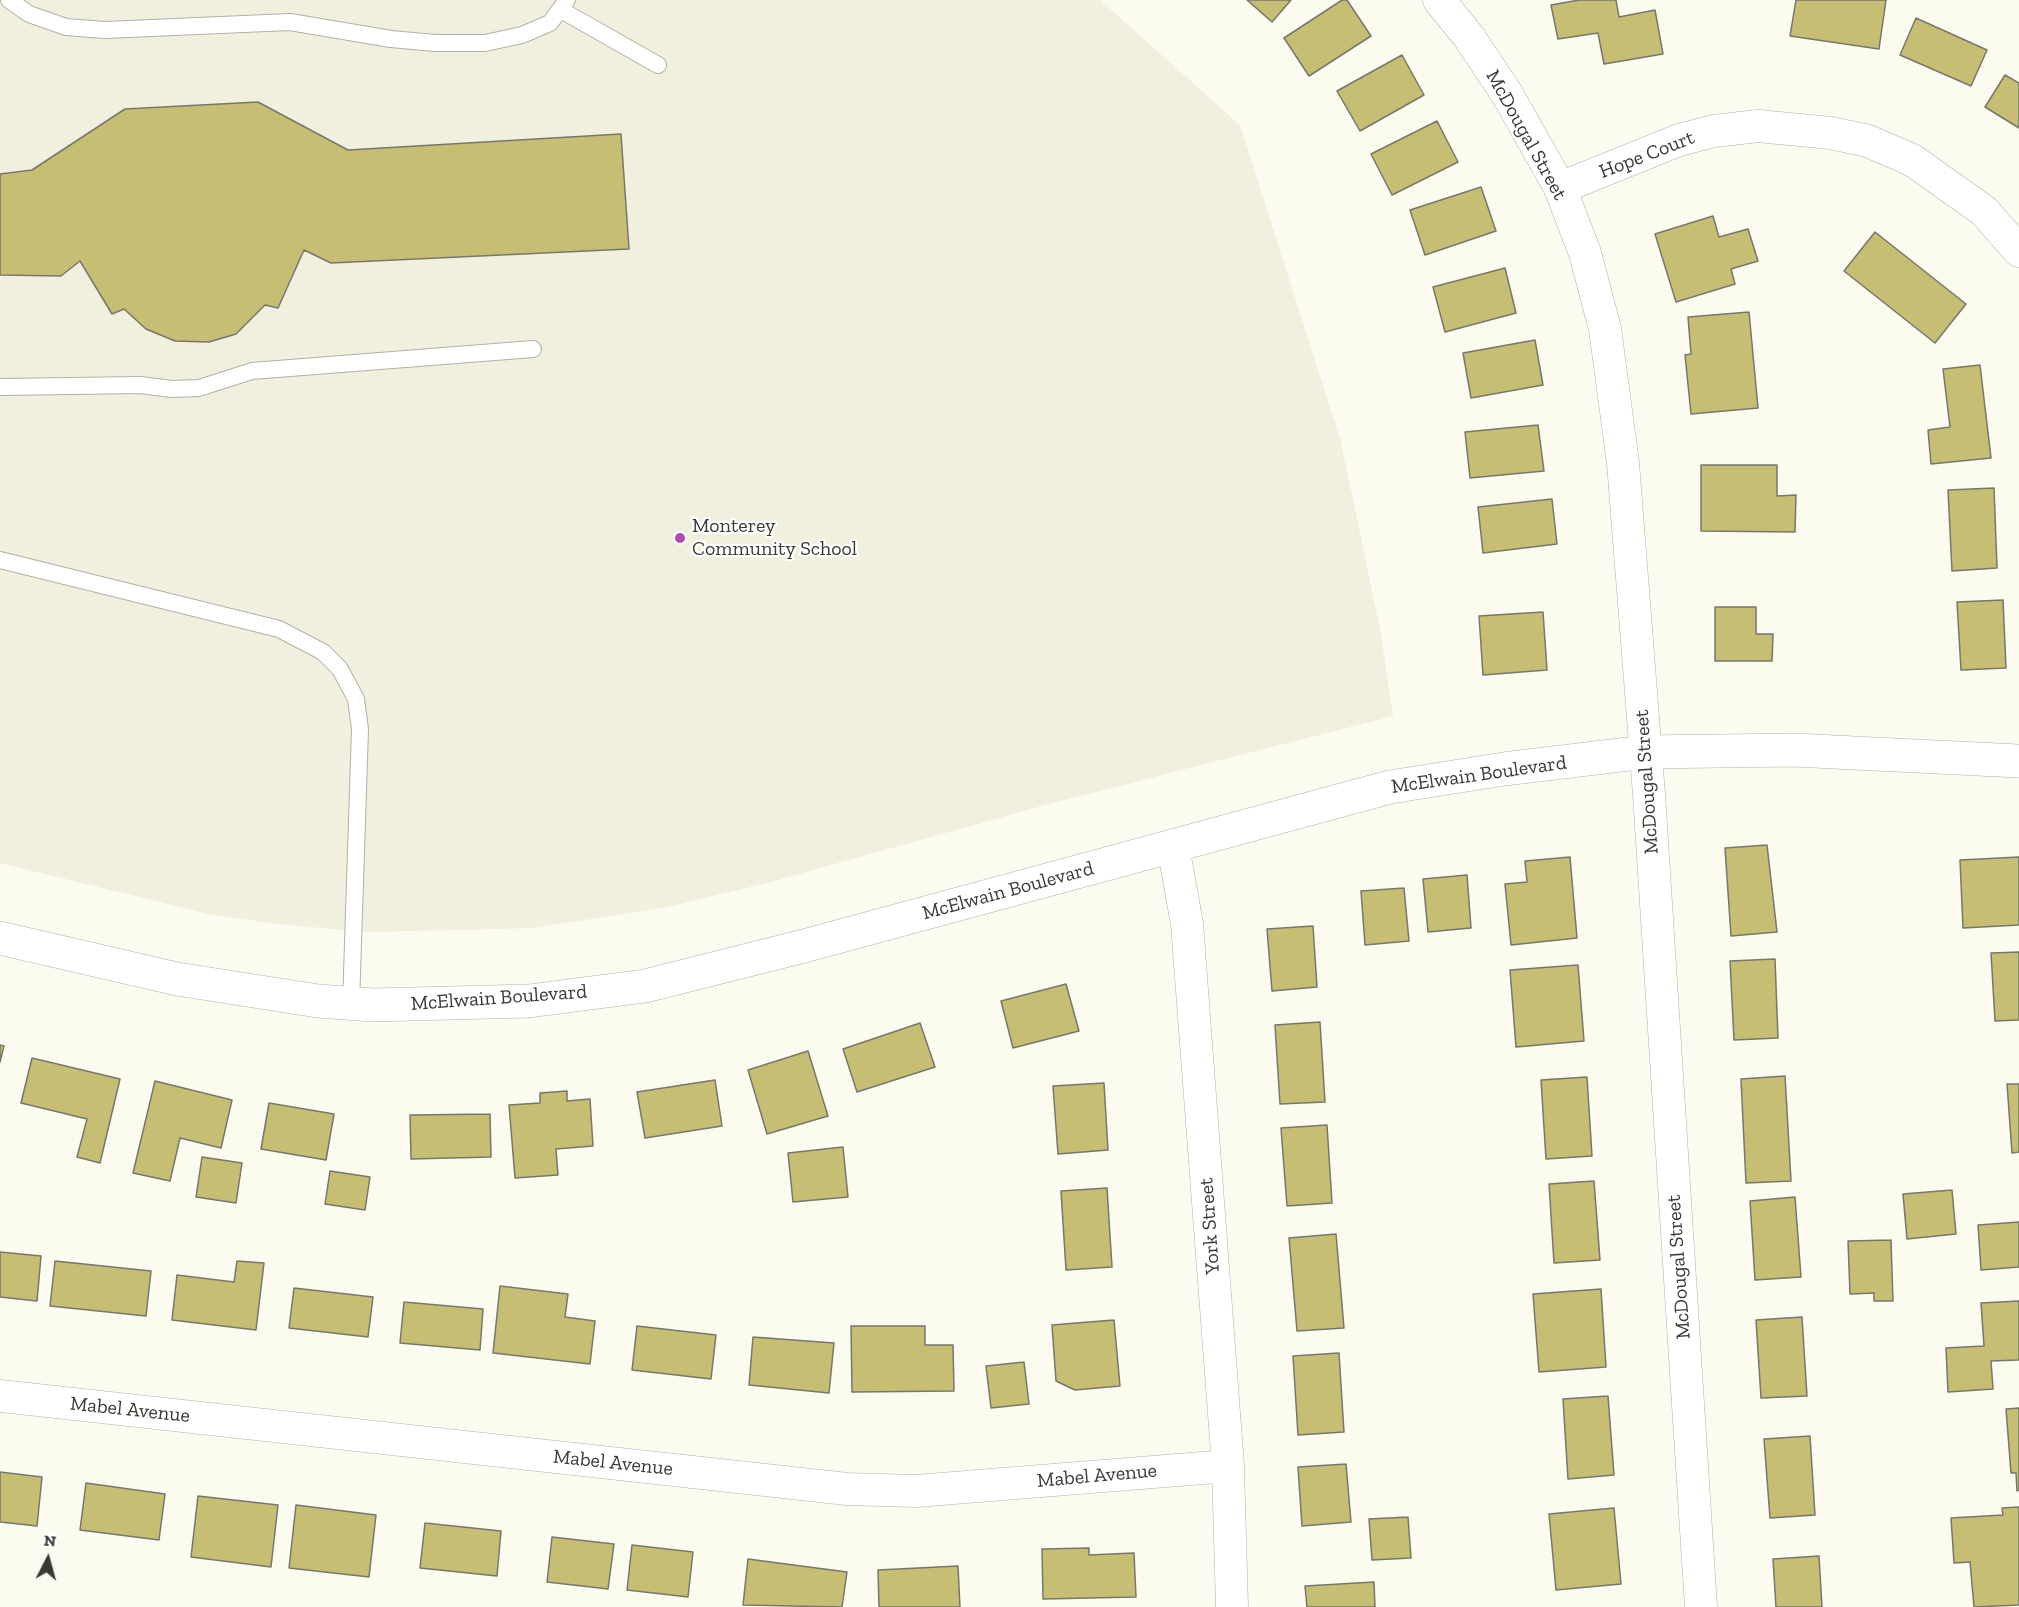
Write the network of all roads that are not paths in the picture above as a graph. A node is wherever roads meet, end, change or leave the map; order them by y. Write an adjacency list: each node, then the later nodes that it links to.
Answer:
1 (9, 0): 3 (lane)
2 (1439, 0): 5 (street, McDougal Street)
3 (564, 5): 4 (lane)
4 (658, 65)
5 (1560, 188): 6 (street, Hope Court); 10 (street, McDougal Street)
6 (2019, 251)
7 (533, 349): 8 (lane)
8 (0, 387)
9 (0, 560): 14 (lane)
10 (1645, 752): 11 (street, McElwain Boulevard); 12 (street, McElwain Boulevard); 18 (street, McDougal Street)
11 (2019, 761)
12 (1173, 846): 14 (street, McElwain Boulevard); 16 (street, York Street)
13 (0, 938): 14 (street, McElwain Boulevard)
14 (351, 1004)
15 (0, 1396): 16 (street, Mabel Avenue)
16 (1228, 1466): 17 (street, York Street)
17 (1232, 1607)
18 (1701, 1607)

